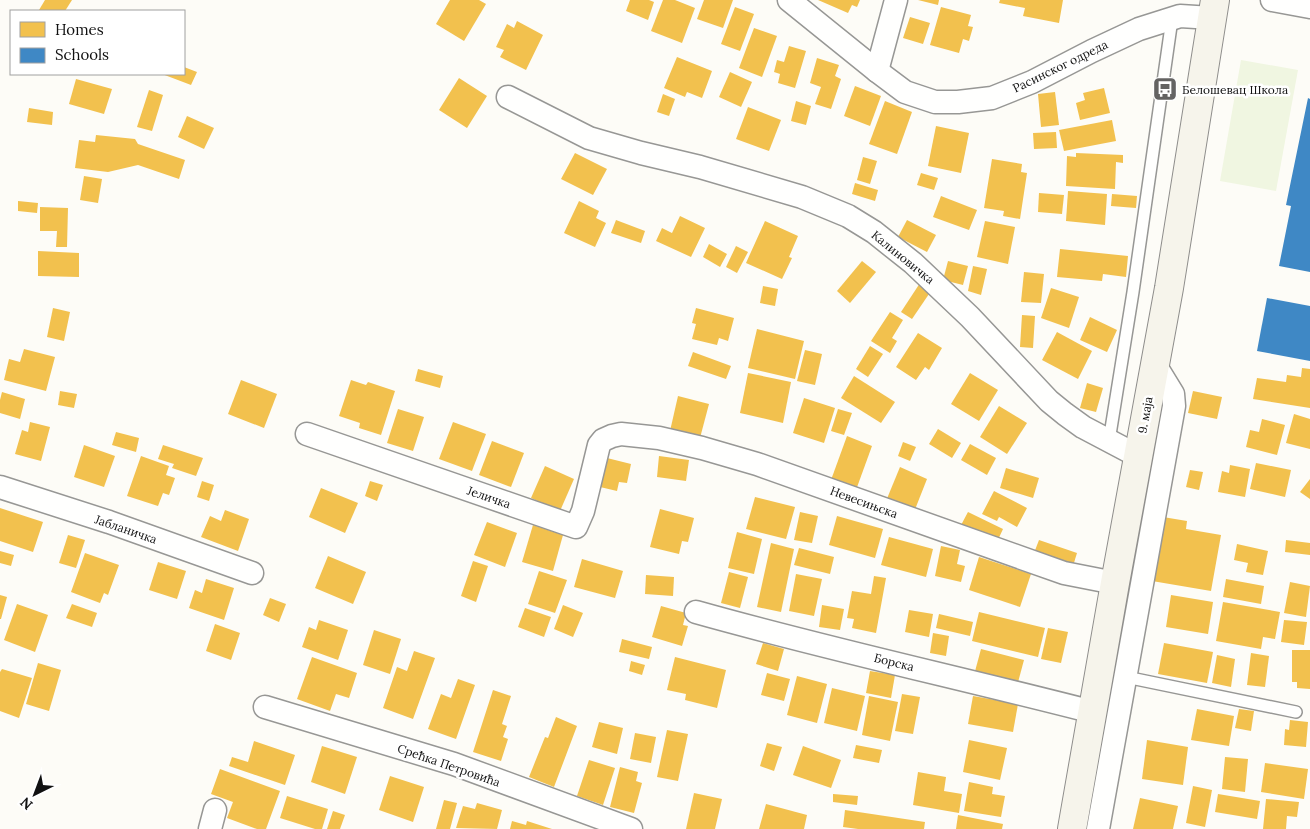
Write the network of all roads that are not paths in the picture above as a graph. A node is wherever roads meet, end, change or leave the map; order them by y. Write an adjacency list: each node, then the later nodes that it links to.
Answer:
1 (896, 0): 7 (street)
2 (1272, 0): 4 (street)
3 (797, 3): 7 (street, Расинског одреда)
4 (1310, 7)
5 (1214, 9): 6 (street, Расинског одреда); 9 (main road, 9. маја)
6 (1172, 19): 7 (street, Расинског одреда); 12 (lane)
7 (877, 71)
8 (508, 97): 12 (street, Калиновичка)
9 (1154, 363): 13 (main road, 9. маја); 19 (street)
10 (307, 434): 11 (street, Јеличка)
11 (612, 436): 16 (street, Невесињска)
12 (1109, 441): 13 (street, Калиновичка)
13 (1138, 456): 16 (main road, 9. маја)
14 (0, 486): 15 (street, Јабланичка)
15 (252, 573)
16 (1114, 583): 18 (main road, 9. маја)
17 (696, 612): 21 (street, Борска)
18 (1099, 672): 19 (lane); 21 (main road, 9. маја)
19 (1126, 677): 22 (lane); 25 (street)
20 (265, 706): 23 (street, Срећка Петровића)
21 (1093, 712): 24 (main road, 9. маја)
22 (1296, 712)
23 (631, 829)
24 (1072, 829)
25 (1098, 829)

